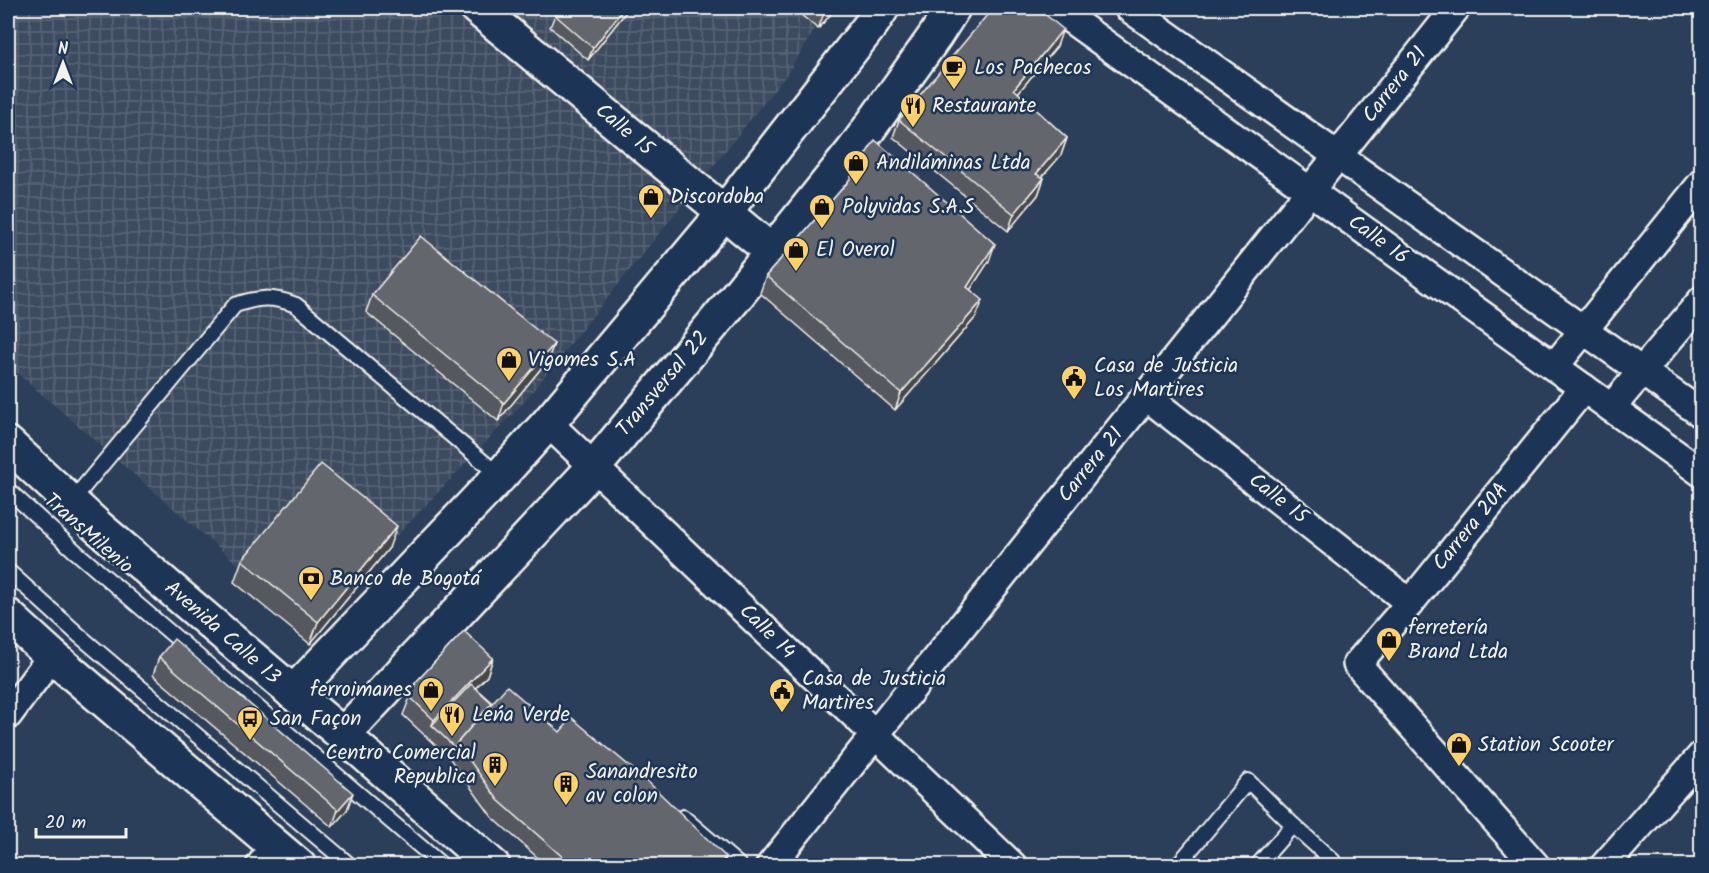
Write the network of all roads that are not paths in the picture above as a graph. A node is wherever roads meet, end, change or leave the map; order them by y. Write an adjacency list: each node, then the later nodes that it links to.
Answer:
1 (477, 8): 10 (street, Calle 15)
2 (882, 8): 10 (street)
3 (953, 8): 11 (street, Transversal 22)
4 (1055, 8): 9 (street, Calle 16)
5 (1129, 8): 7 (street)
6 (1456, 8): 7 (street, Carrera 21)
7 (1339, 156): 9 (street, Carrera 21); 13 (street)
8 (1701, 183): 13 (street)
9 (1310, 191): 14 (street, Calle 16); 17 (street, Carrera 21)
10 (724, 213): 11 (street, Calle 15); 20 (street)
11 (771, 251): 22 (street, Transversal 22)
12 (1701, 300): 15 (street)
13 (1584, 330): 14 (street); 15 (street)
14 (1554, 367): 16 (street, Calle 16)
15 (1642, 371): 18 (street); 19 (street)
16 (1584, 388): 18 (street, Calle 16); 28 (street, Carrera 20A)
17 (1146, 396): 28 (street, Calle 15); 34 (street, Carrera 21)
18 (1611, 408): 23 (street, Calle 16)
19 (1701, 414)
20 (548, 423): 22 (street, Calle 14); 24 (street)
21 (8, 444): 26 (street, Avenida Calle 13)
22 (594, 467): 33 (street, Transversal 22); 34 (street, Calle 14)
23 (1701, 473)
24 (500, 476): 26 (lane); 31 (street)
25 (8, 490): 40 (lane, TransMilenio)
26 (72, 502): 31 (street, Avenida Calle 13)
27 (8, 571): 39 (lane)
28 (1410, 603): 48 (street, Carrera 20A)
29 (8, 616): 30 (street)
30 (52, 656): 32 (street); 38 (street)
31 (293, 693): 33 (street, Avenida Calle 13)
32 (8, 715)
33 (343, 735): 41 (street, Avenida Calle 13)
34 (875, 735): 43 (street, Carrera 21); 44 (street, Calle 14)
35 (1701, 755): 49 (street)
36 (669, 806): 42 (lane)
37 (1293, 825): 45 (lane); 46 (lane); 47 (lane)
38 (278, 859)
39 (351, 866)
40 (443, 866)
41 (493, 866)
42 (740, 866)
43 (770, 866)
44 (1013, 866)
45 (1177, 866)
46 (1257, 866)
47 (1330, 866)
48 (1536, 866)
49 (1604, 866)

